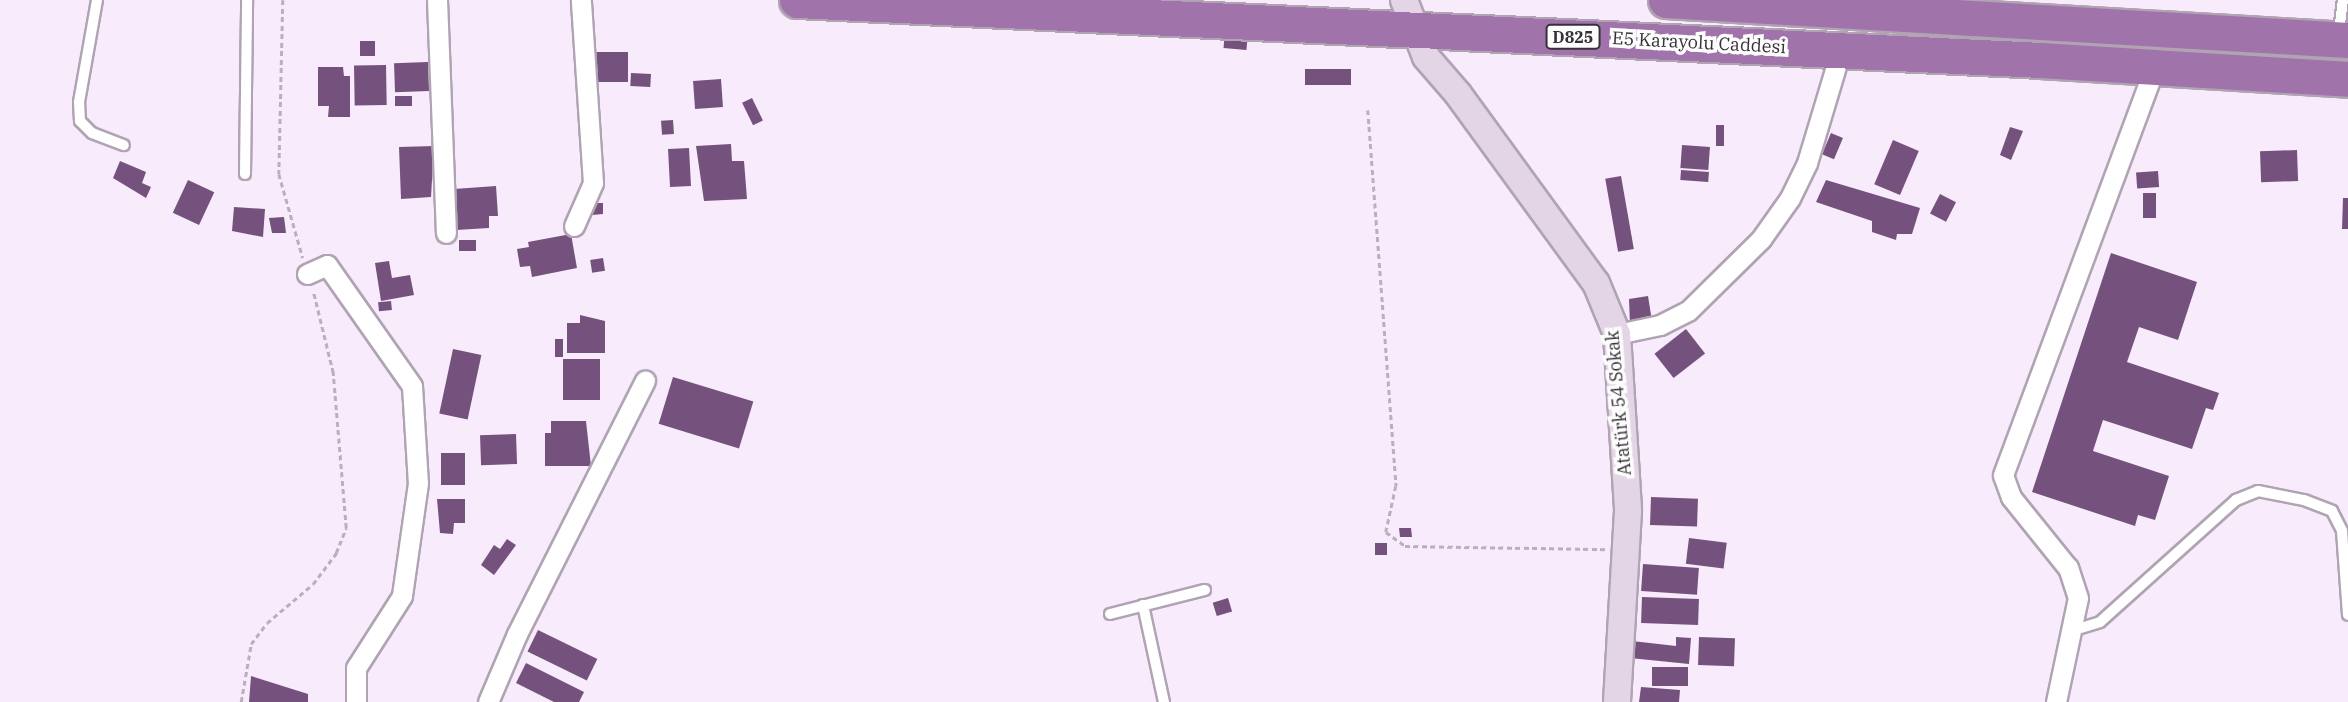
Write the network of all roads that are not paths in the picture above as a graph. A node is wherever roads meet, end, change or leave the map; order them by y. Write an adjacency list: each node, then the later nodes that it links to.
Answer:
1 (97, 0): 14 (lane)
2 (247, 0): 15 (lane)
3 (437, 0): 17 (street)
4 (581, 0): 16 (street)
5 (797, 0): 9 (highway, E5 Karayolu Caddesi / D825)
6 (1667, 0): 8 (highway)
7 (2343, 0): 10 (lane)
8 (1870, 6): 10 (highway)
9 (1409, 15): 11 (highway, E5 Karayolu Caddesi / D825); 19 (street, Atatürk 54 Sokak)
10 (2343, 40)
11 (1841, 50): 12 (highway, E5 Karayolu Caddesi / D825); 19 (street)
12 (2155, 67): 13 (highway, E5 Karayolu Caddesi / D825); 25 (street)
13 (2348, 79)
14 (124, 145)
15 (245, 174)
16 (574, 226)
17 (446, 233)
18 (307, 274): 26 (street)
19 (1617, 334): 29 (street, Atatürk 54 Sokak)
20 (645, 381): 27 (street)
21 (1205, 590): 22 (lane)
22 (1143, 605): 23 (lane); 28 (lane)
23 (1110, 614)
24 (2348, 615): 25 (lane)
25 (2071, 631): 30 (street)
26 (356, 702)
27 (488, 702)
28 (1164, 702)
29 (1617, 702)
30 (2056, 702)

